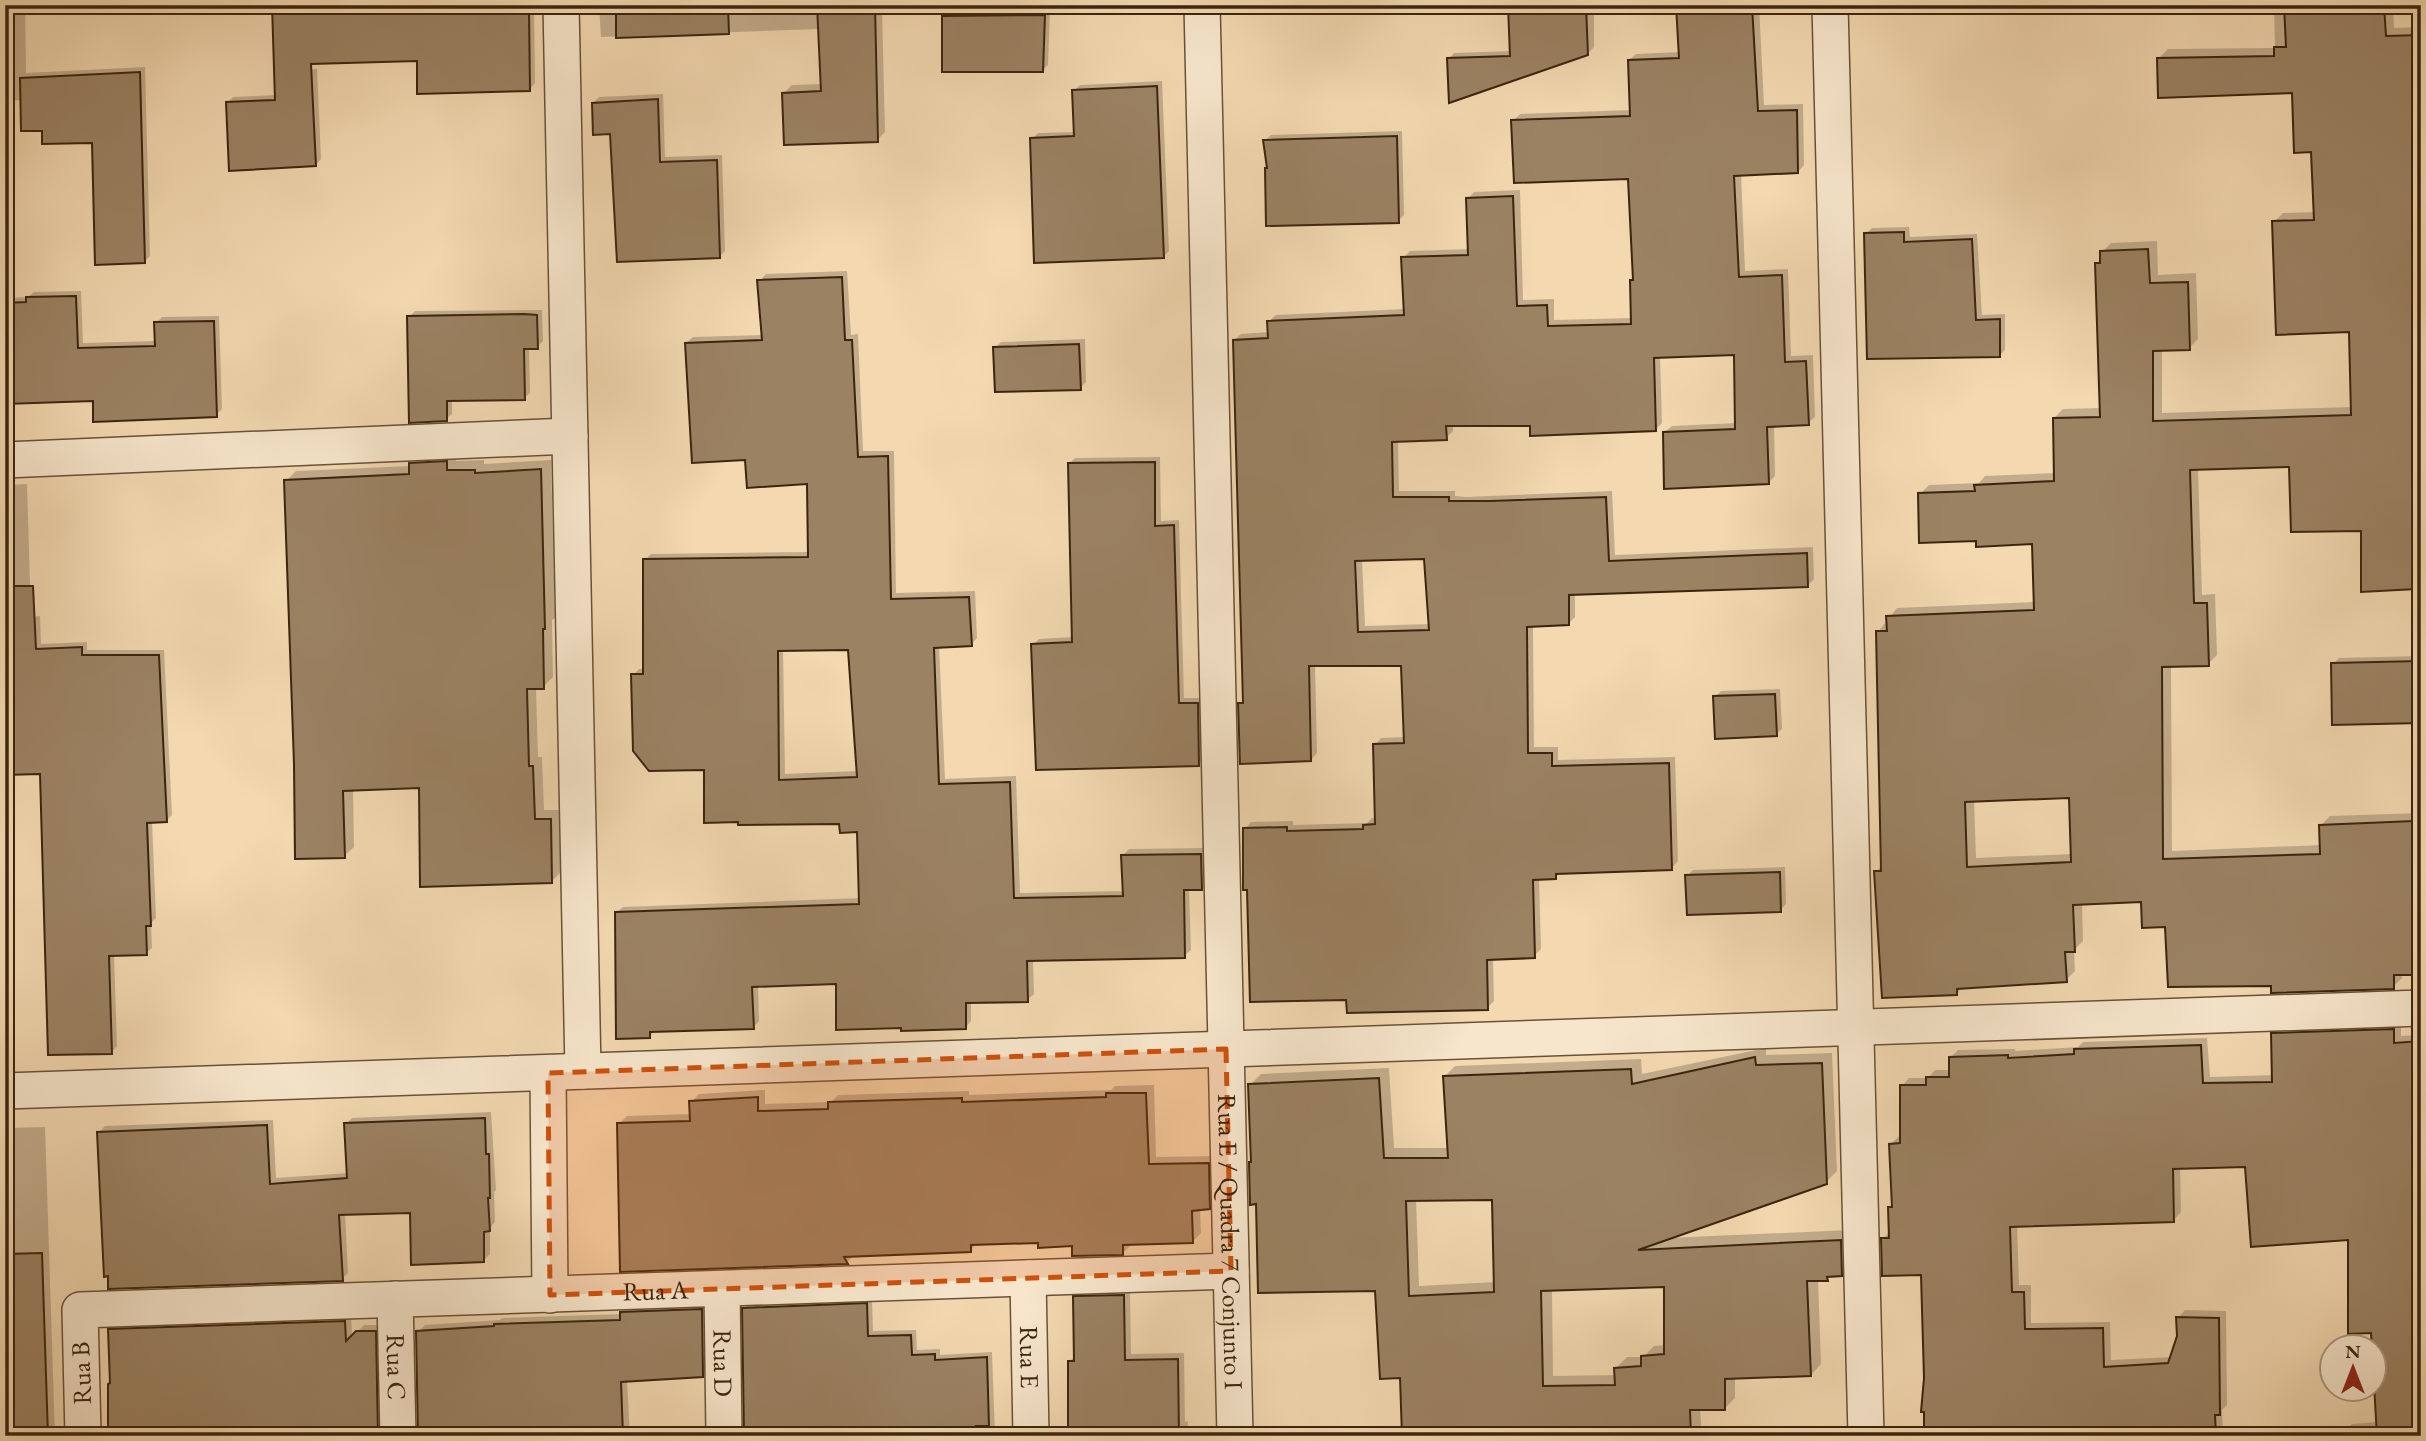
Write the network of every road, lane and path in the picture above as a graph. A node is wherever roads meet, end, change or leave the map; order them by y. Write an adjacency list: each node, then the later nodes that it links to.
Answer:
1 (561, 5): 4 (street)
2 (1202, 5): 8 (street, Rua E / Quadra 7 Conjunto I)
3 (1830, 5): 7 (street)
4 (570, 436): 5 (street); 9 (street)
5 (5, 460)
6 (2421, 1008): 7 (street)
7 (1855, 1027): 8 (street); 23 (street)
8 (1226, 1049): 9 (street); 12 (street, Rua E / Quadra 7 Conjunto I)
9 (583, 1072): 10 (street)
10 (548, 1073): 11 (street); 15 (street)
11 (5, 1091)
12 (1231, 1271): 13 (street, Rua A); 22 (street, Rua E / Quadra 7 Conjunto I)
13 (1028, 1278): 14 (street, Rua A); 21 (street, Rua E)
14 (722, 1289): 15 (street, Rua A); 20 (street, Rua D)
15 (550, 1295): 16 (street, Rua A)
16 (395, 1300): 17 (street, Rua A); 19 (street, Rua C)
17 (80, 1310): 18 (street, Rua B)
18 (83, 1436)
19 (398, 1436)
20 (724, 1436)
21 (1031, 1436)
22 (1235, 1436)
23 (1866, 1436)

